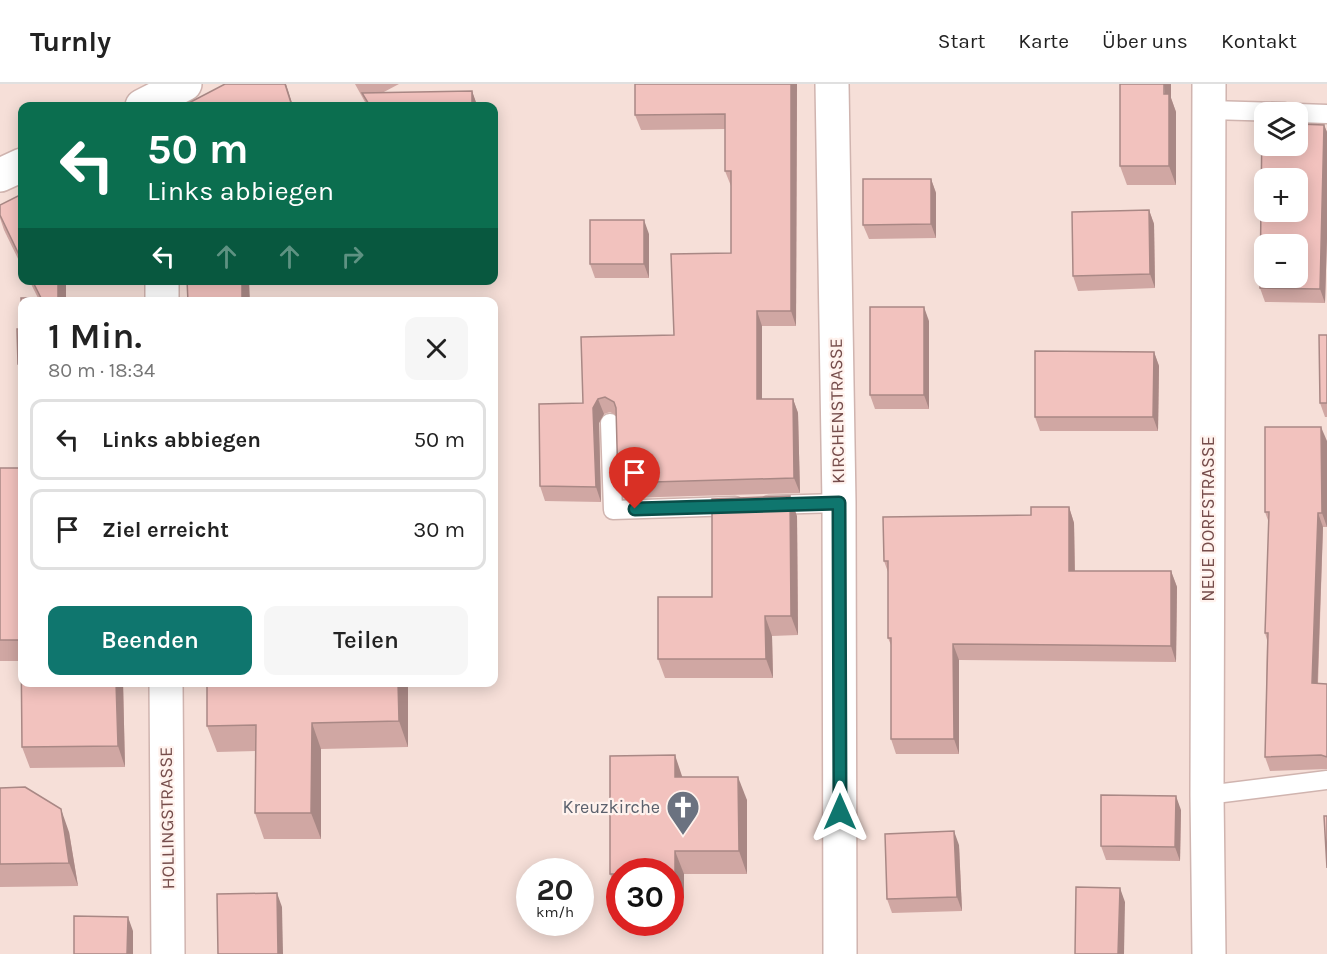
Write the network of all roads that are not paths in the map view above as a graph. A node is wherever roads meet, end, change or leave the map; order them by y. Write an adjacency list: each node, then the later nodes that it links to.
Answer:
1 (832, 84): 9 (street, KIRCHENSTRASSE)
2 (1209, 97): 3 (lane); 12 (street, NEUE DORFSTRASSE)
3 (1254, 106)
4 (1308, 113): 5 (lane)
5 (1327, 114)
6 (18, 167): 7 (street)
7 (0, 175)
8 (610, 423): 9 (lane)
9 (839, 503): 14 (street, KIRCHENSTRASSE)
10 (166, 687): 13 (street, HOLLINGSTRASSE)
11 (1327, 780): 12 (lane)
12 (1207, 795): 15 (street, NEUE DORFSTRASSE)
13 (168, 954)
14 (840, 954)
15 (1209, 954)

